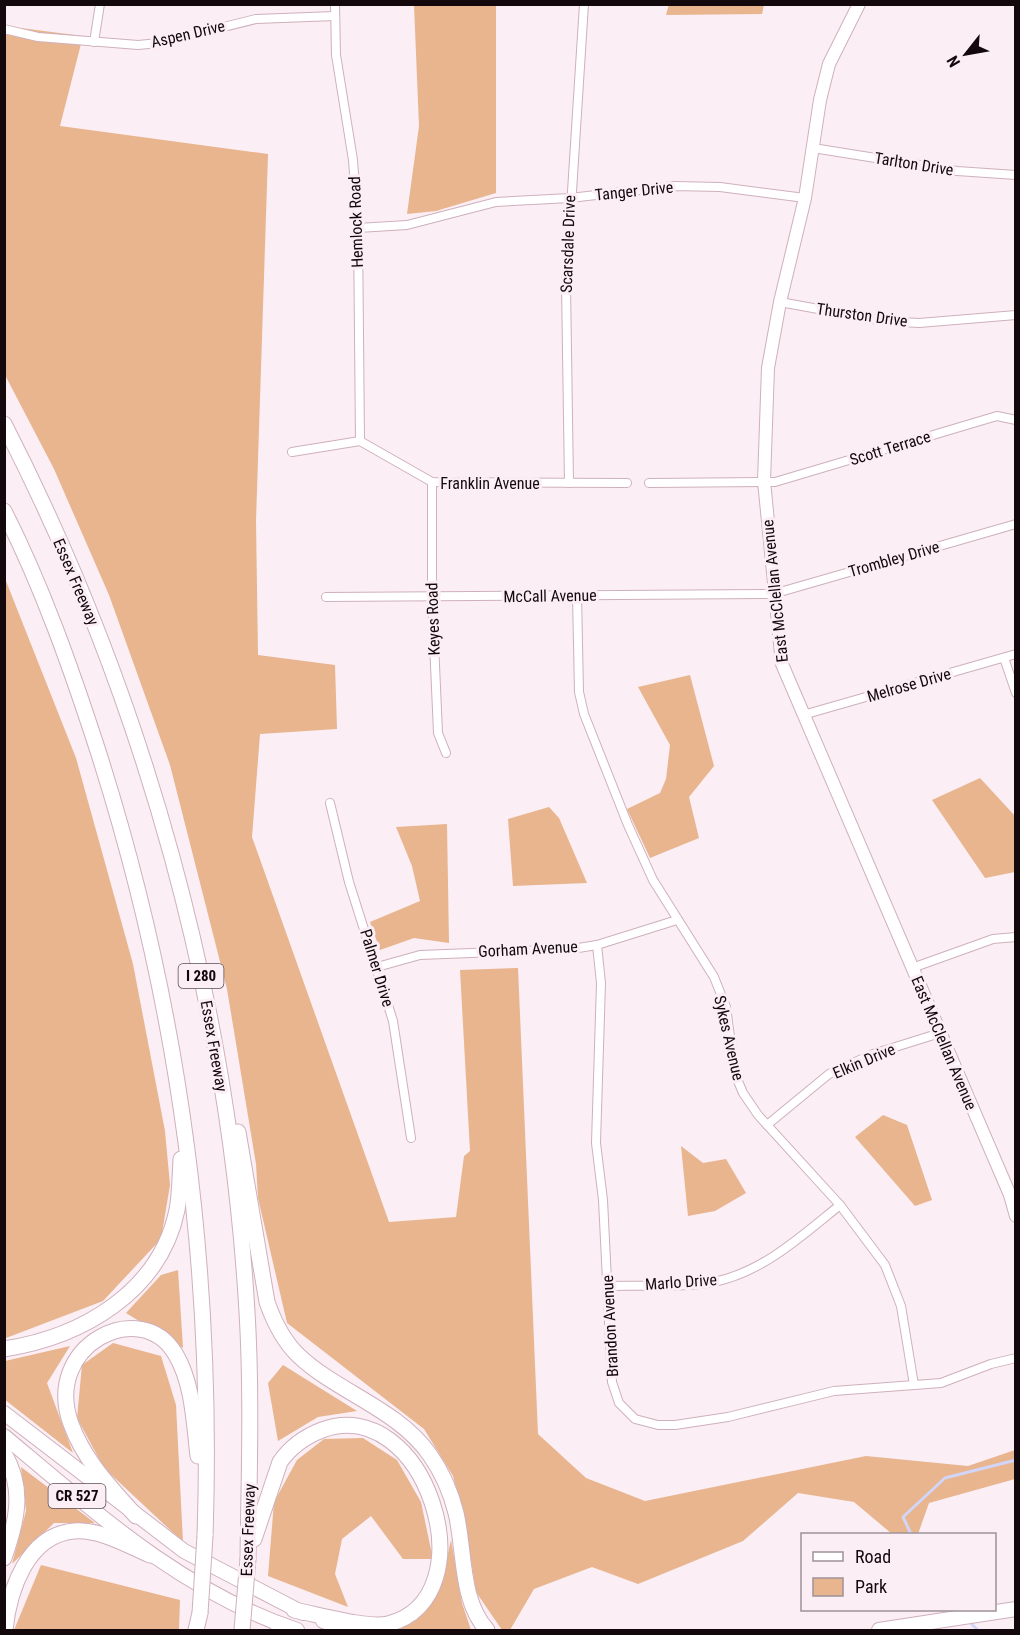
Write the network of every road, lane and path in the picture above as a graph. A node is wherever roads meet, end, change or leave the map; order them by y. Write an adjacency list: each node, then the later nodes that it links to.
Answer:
1 (100, 4): 7 (street)
2 (335, 4): 5 (street, Hemlock Road)
3 (584, 4): 10 (street, Scarsdale Drive)
4 (859, 4): 8 (street, East McClellan Avenue)
5 (335, 16): 7 (street, Aspen Drive); 12 (street, Hemlock Road)
6 (4, 29): 7 (street, Aspen Drive)
7 (94, 42)
8 (813, 148): 9 (street, Tarlton Drive); 11 (street, East McClellan Avenue)
9 (1016, 175)
10 (570, 198): 11 (street, Tanger Drive); 12 (street, Tanger Drive); 21 (street, Scarsdale Drive)
11 (805, 198): 13 (street, East McClellan Avenue)
12 (358, 228): 17 (street, Hemlock Road)
13 (780, 302): 14 (street, Thurston Drive); 19 (street, East McClellan Avenue)
14 (1016, 315)
15 (1016, 420): 19 (street, Scott Terrace)
16 (4, 424): 41 (highway, Essex Freeway / I 280)
17 (360, 441): 18 (street); 20 (street, Franklin Avenue)
18 (292, 452)
19 (764, 481): 23 (street); 26 (street, East McClellan Avenue)
20 (432, 482): 21 (street, Franklin Avenue); 29 (street, Keyes Road)
21 (569, 483): 22 (street, Franklin Avenue)
22 (627, 483)
23 (649, 483)
24 (4, 511): 43 (highway, I 280)
25 (1016, 524): 26 (street, Trombley Drive)
26 (773, 594): 27 (street, McCall Avenue); 33 (street, East McClellan Avenue)
27 (577, 595): 29 (street, McCall Avenue); 36 (street, Sykes Avenue)
28 (326, 597): 29 (street, McCall Avenue)
29 (432, 597): 34 (street, Keyes Road)
30 (1016, 654): 31 (street, Melrose Drive)
31 (1004, 658): 32 (street); 33 (street, Melrose Drive)
32 (1016, 693)
33 (803, 714): 40 (street, East McClellan Avenue)
34 (446, 753)
35 (330, 803): 39 (street, Palmer Drive)
36 (677, 920): 38 (street, Gorham Avenue); 44 (street, Sykes Avenue)
37 (1016, 937): 40 (street)
38 (597, 945): 39 (street, Gorham Avenue); 48 (street, Brandon Avenue)
39 (377, 967): 45 (street, Palmer Drive)
40 (912, 968): 42 (street, East McClellan Avenue)
41 (209, 1011): 59 (highway, Essex Freeway / I 280); 70 (highway)
42 (940, 1033): 44 (street, Elkin Drive); 47 (street, East McClellan Avenue)
43 (172, 1055): 49 (highway); 55 (highway, I 280)
44 (767, 1125): 46 (street, Sykes Avenue)
45 (411, 1137)
46 (840, 1205): 48 (street, Marlo Drive); 51 (street, Sykes Avenue)
47 (1016, 1216)
48 (607, 1286): 51 (street, Brandon Avenue)
49 (4, 1349)
50 (1016, 1358): 51 (street, Brandon Avenue)
51 (914, 1385)
52 (4, 1413): 56 (main road, CR 527)
53 (4, 1436): 57 (main road, CR 527)
54 (4, 1453): 58 (highway)
55 (206, 1507): 56 (highway); 65 (highway, I 280, bridge)
56 (136, 1516): 62 (main road, CR 527)
57 (150, 1555): 63 (main road, CR 527); 64 (highway)
58 (4, 1558)
59 (248, 1559): 60 (highway, Essex Freeway / I 280, bridge); 62 (highway)
60 (245, 1599): 66 (highway, Essex Freeway / I 280, bridge); 67 (highway)
61 (1016, 1609): 71 (main road)
62 (294, 1610): 69 (main road, CR 527)
63 (283, 1627): 68 (main road, CR 527)
64 (5, 1630)
65 (197, 1630)
66 (242, 1630)
67 (252, 1630)
68 (297, 1630)
69 (347, 1630)
70 (487, 1630)
71 (879, 1630)

